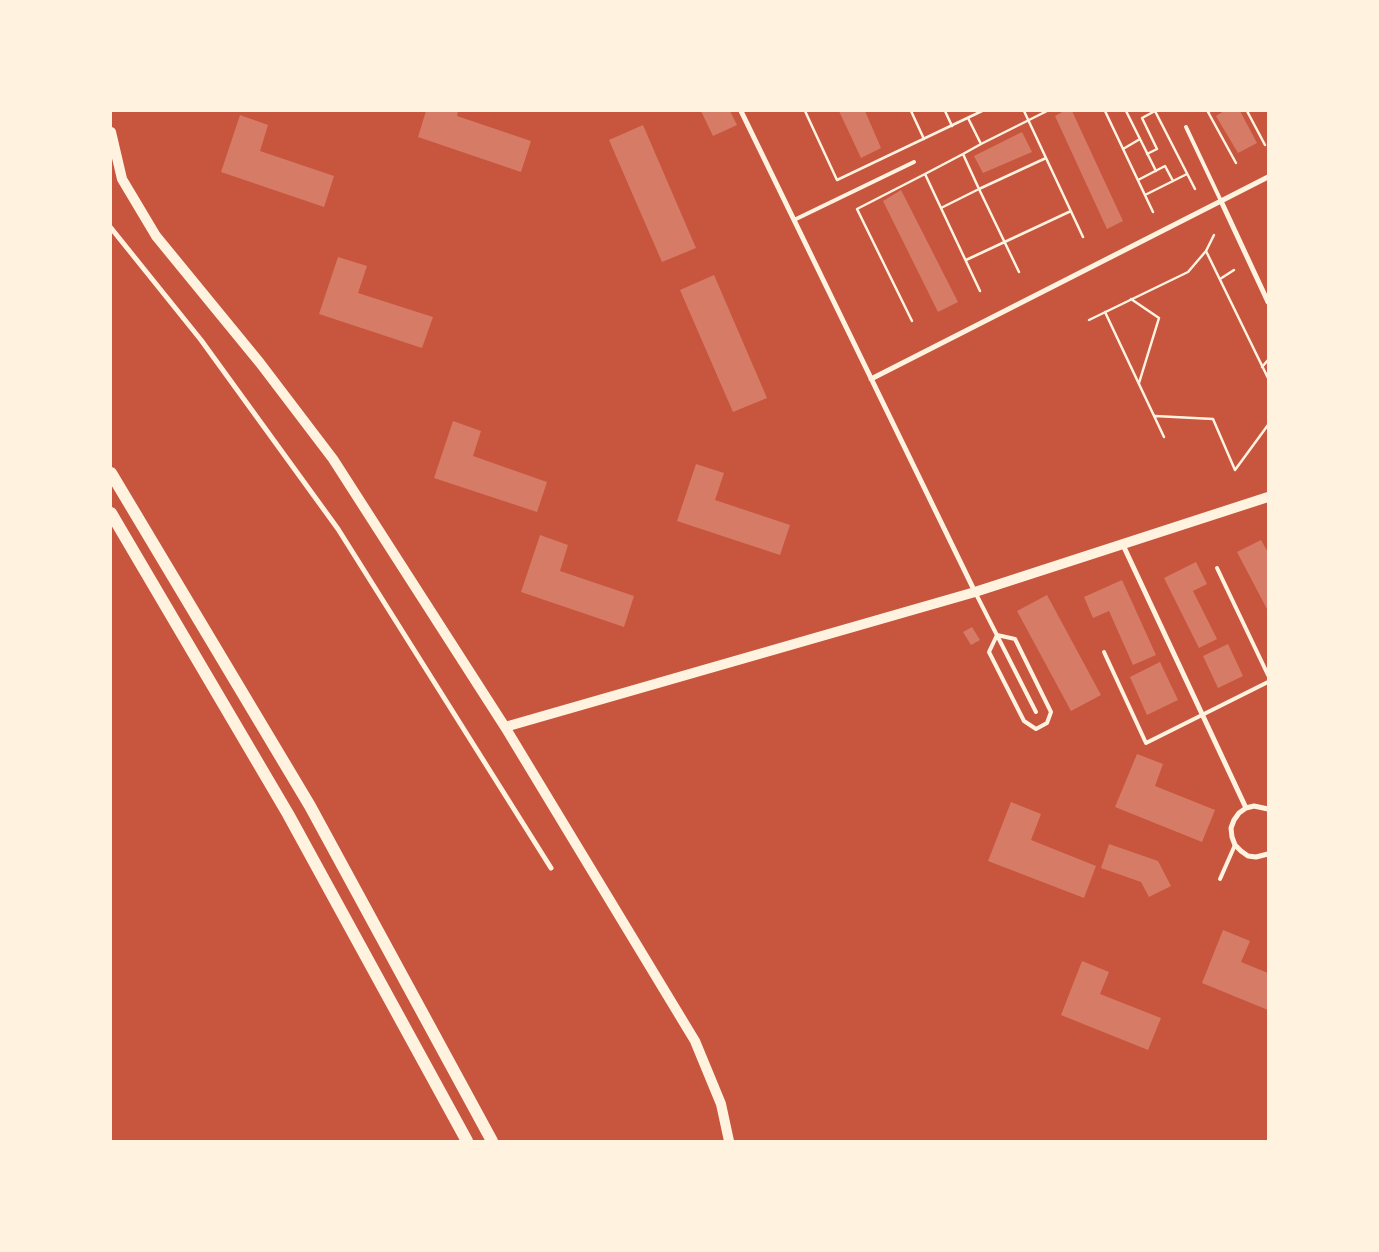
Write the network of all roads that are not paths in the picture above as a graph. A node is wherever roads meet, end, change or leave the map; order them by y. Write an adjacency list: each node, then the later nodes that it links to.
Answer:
1 (741, 111): 7 (street)
2 (1186, 127): 6 (lane)
3 (111, 132): 23 (main road)
4 (914, 162): 7 (lane)
5 (1268, 177): 6 (street)
6 (1221, 201): 9 (street); 10 (street)
7 (794, 220): 10 (street)
8 (111, 228): 28 (street)
9 (1268, 302)
10 (871, 379): 16 (street)
11 (111, 473): 31 (highway)
12 (1268, 497): 14 (main road)
13 (111, 513): 30 (highway)
14 (1123, 545): 16 (main road); 22 (street)
15 (1217, 568): 19 (lane)
16 (975, 592): 17 (lane); 23 (main road)
17 (997, 635): 17 (lane); 21 (lane)
18 (1104, 652): 22 (lane)
19 (1268, 675)
20 (1268, 682): 22 (lane)
21 (1036, 712)
22 (1202, 715): 24 (street)
23 (505, 726): 32 (main road)
24 (1246, 808): 25 (street); 26 (street)
25 (1268, 809)
26 (1235, 845): 27 (street); 29 (lane)
27 (1268, 854)
28 (551, 868)
29 (1220, 879)
30 (467, 1141)
31 (492, 1141)
32 (729, 1141)

